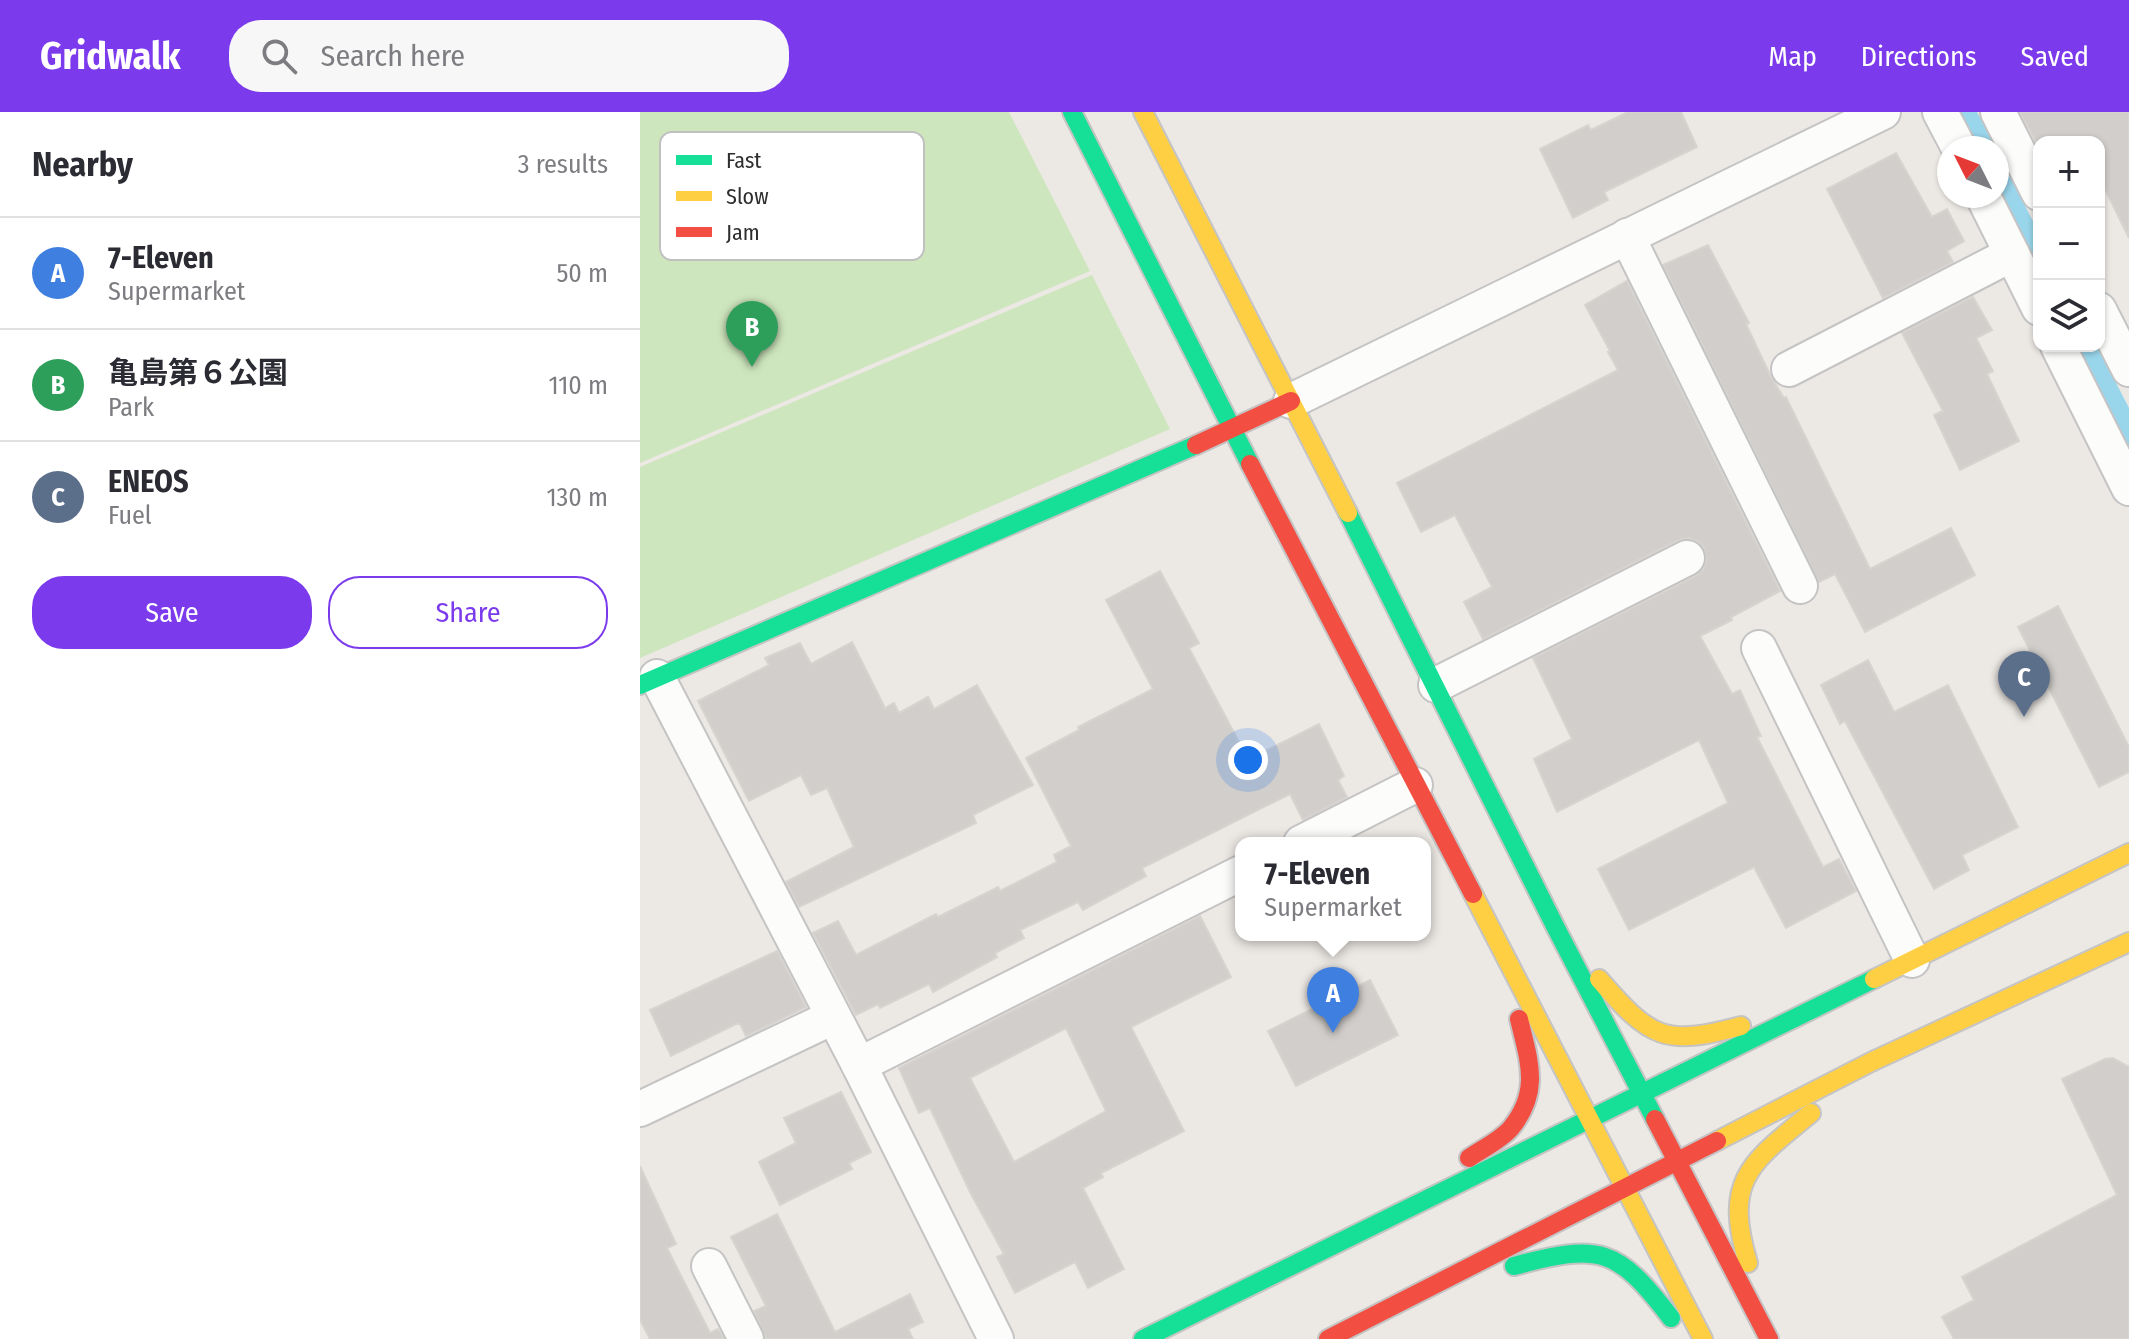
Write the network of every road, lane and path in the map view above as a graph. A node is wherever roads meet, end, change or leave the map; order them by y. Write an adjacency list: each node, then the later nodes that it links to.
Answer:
1 (1072, 112): 17 (street)
2 (1143, 112): 16 (street)
3 (1883, 112): 9 (street)
4 (1940, 112): 6 (street)
5 (1998, 112): 7 (street)
6 (1953, 136)
7 (2033, 181)
8 (1989, 208): 10 (street)
9 (1627, 236): 16 (street); 20 (street)
10 (2012, 254): 11 (street); 14 (street)
11 (2033, 296)
12 (2105, 322): 15 (street)
13 (2061, 352): 18 (street)
14 (1789, 369)
15 (2129, 369)
16 (1291, 401): 17 (street); 23 (street)
17 (1232, 429): 22 (street); 24 (street)
18 (2129, 488)
19 (1687, 558): 23 (street)
20 (1800, 586)
21 (1759, 648): 31 (street)
22 (648, 681): 33 (street)
23 (1436, 685): 28 (street)
24 (1415, 785): 25 (street); 30 (street)
25 (1313, 837)
26 (2129, 853): 31 (street)
27 (1235, 876): 35 (street)
28 (1556, 928): 32 (street); 36 (street)
29 (2129, 942): 34 (street)
30 (1503, 956): 38 (street); 41 (street)
31 (1912, 960): 32 (street)
32 (1831, 999): 36 (street)
33 (833, 1017): 35 (street); 37 (street)
34 (1871, 1062): 39 (street); 51 (street)
35 (859, 1065): 45 (street)
36 (1641, 1093): 38 (street); 39 (street)
37 (640, 1109)
38 (1588, 1119): 40 (street); 41 (street)
39 (1677, 1162): 40 (street); 50 (street)
40 (1625, 1189): 43 (street); 49 (street)
41 (1387, 1219): 46 (street)
42 (709, 1266): 44 (street)
43 (1425, 1292): 47 (street); 48 (street)
44 (746, 1339)
45 (996, 1339)
46 (1143, 1339)
47 (1328, 1339)
48 (1687, 1339)
49 (1703, 1339)
50 (1769, 1339)
51 (1777, 1339)

